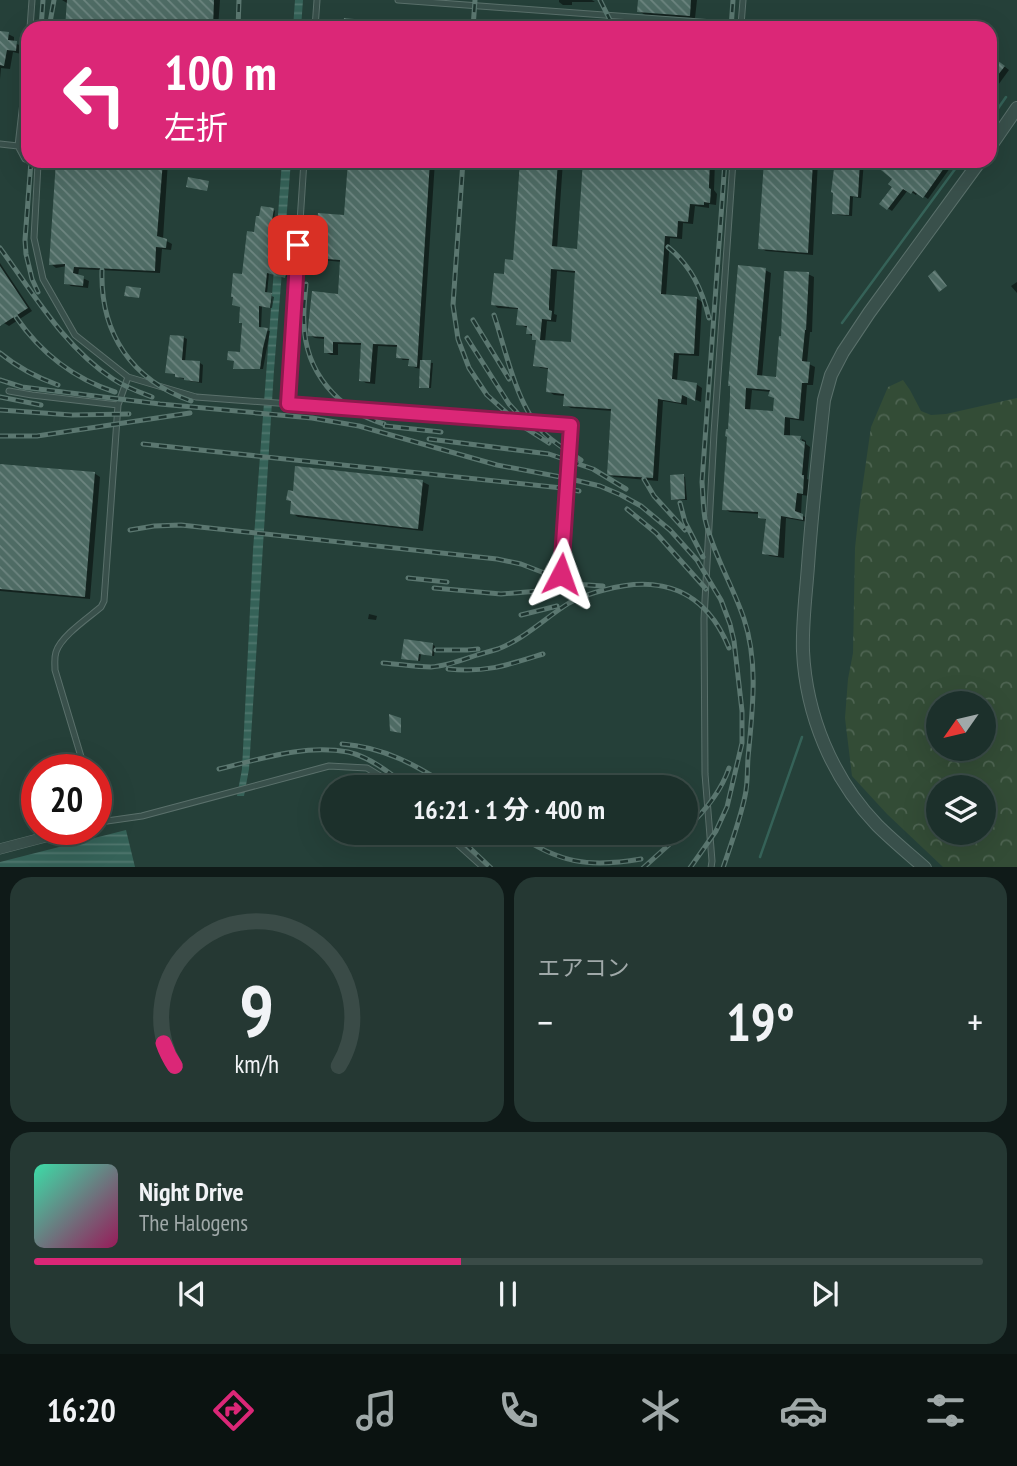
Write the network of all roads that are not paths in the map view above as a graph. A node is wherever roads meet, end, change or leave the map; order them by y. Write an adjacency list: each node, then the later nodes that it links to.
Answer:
1 (32, 0): 5 (lane)
2 (317, 0): 6 (lane)
3 (398, 0): 7 (lane)
4 (743, 0): 8 (lane)
5 (30, 21)
6 (316, 21)
7 (675, 21)
8 (741, 21)
9 (1017, 108): 11 (street)
10 (21, 120): 13 (lane)
11 (997, 137)
12 (0, 144): 13 (lane)
13 (18, 146): 14 (lane)
14 (21, 152)
15 (38, 168): 19 (lane)
16 (304, 168): 21 (lane)
17 (733, 168): 31 (lane)
18 (975, 168): 32 (street)
19 (128, 377): 21 (lane); 22 (lane)
20 (9, 390): 22 (lane)
21 (288, 404): 23 (lane)
22 (118, 405): 24 (lane)
23 (561, 574)
24 (80, 754)
25 (379, 775): 26 (lane)
26 (112, 820)
27 (21, 843): 29 (street)
28 (459, 845): 30 (lane)
29 (0, 849)
30 (484, 867)
31 (710, 867)
32 (925, 867)

